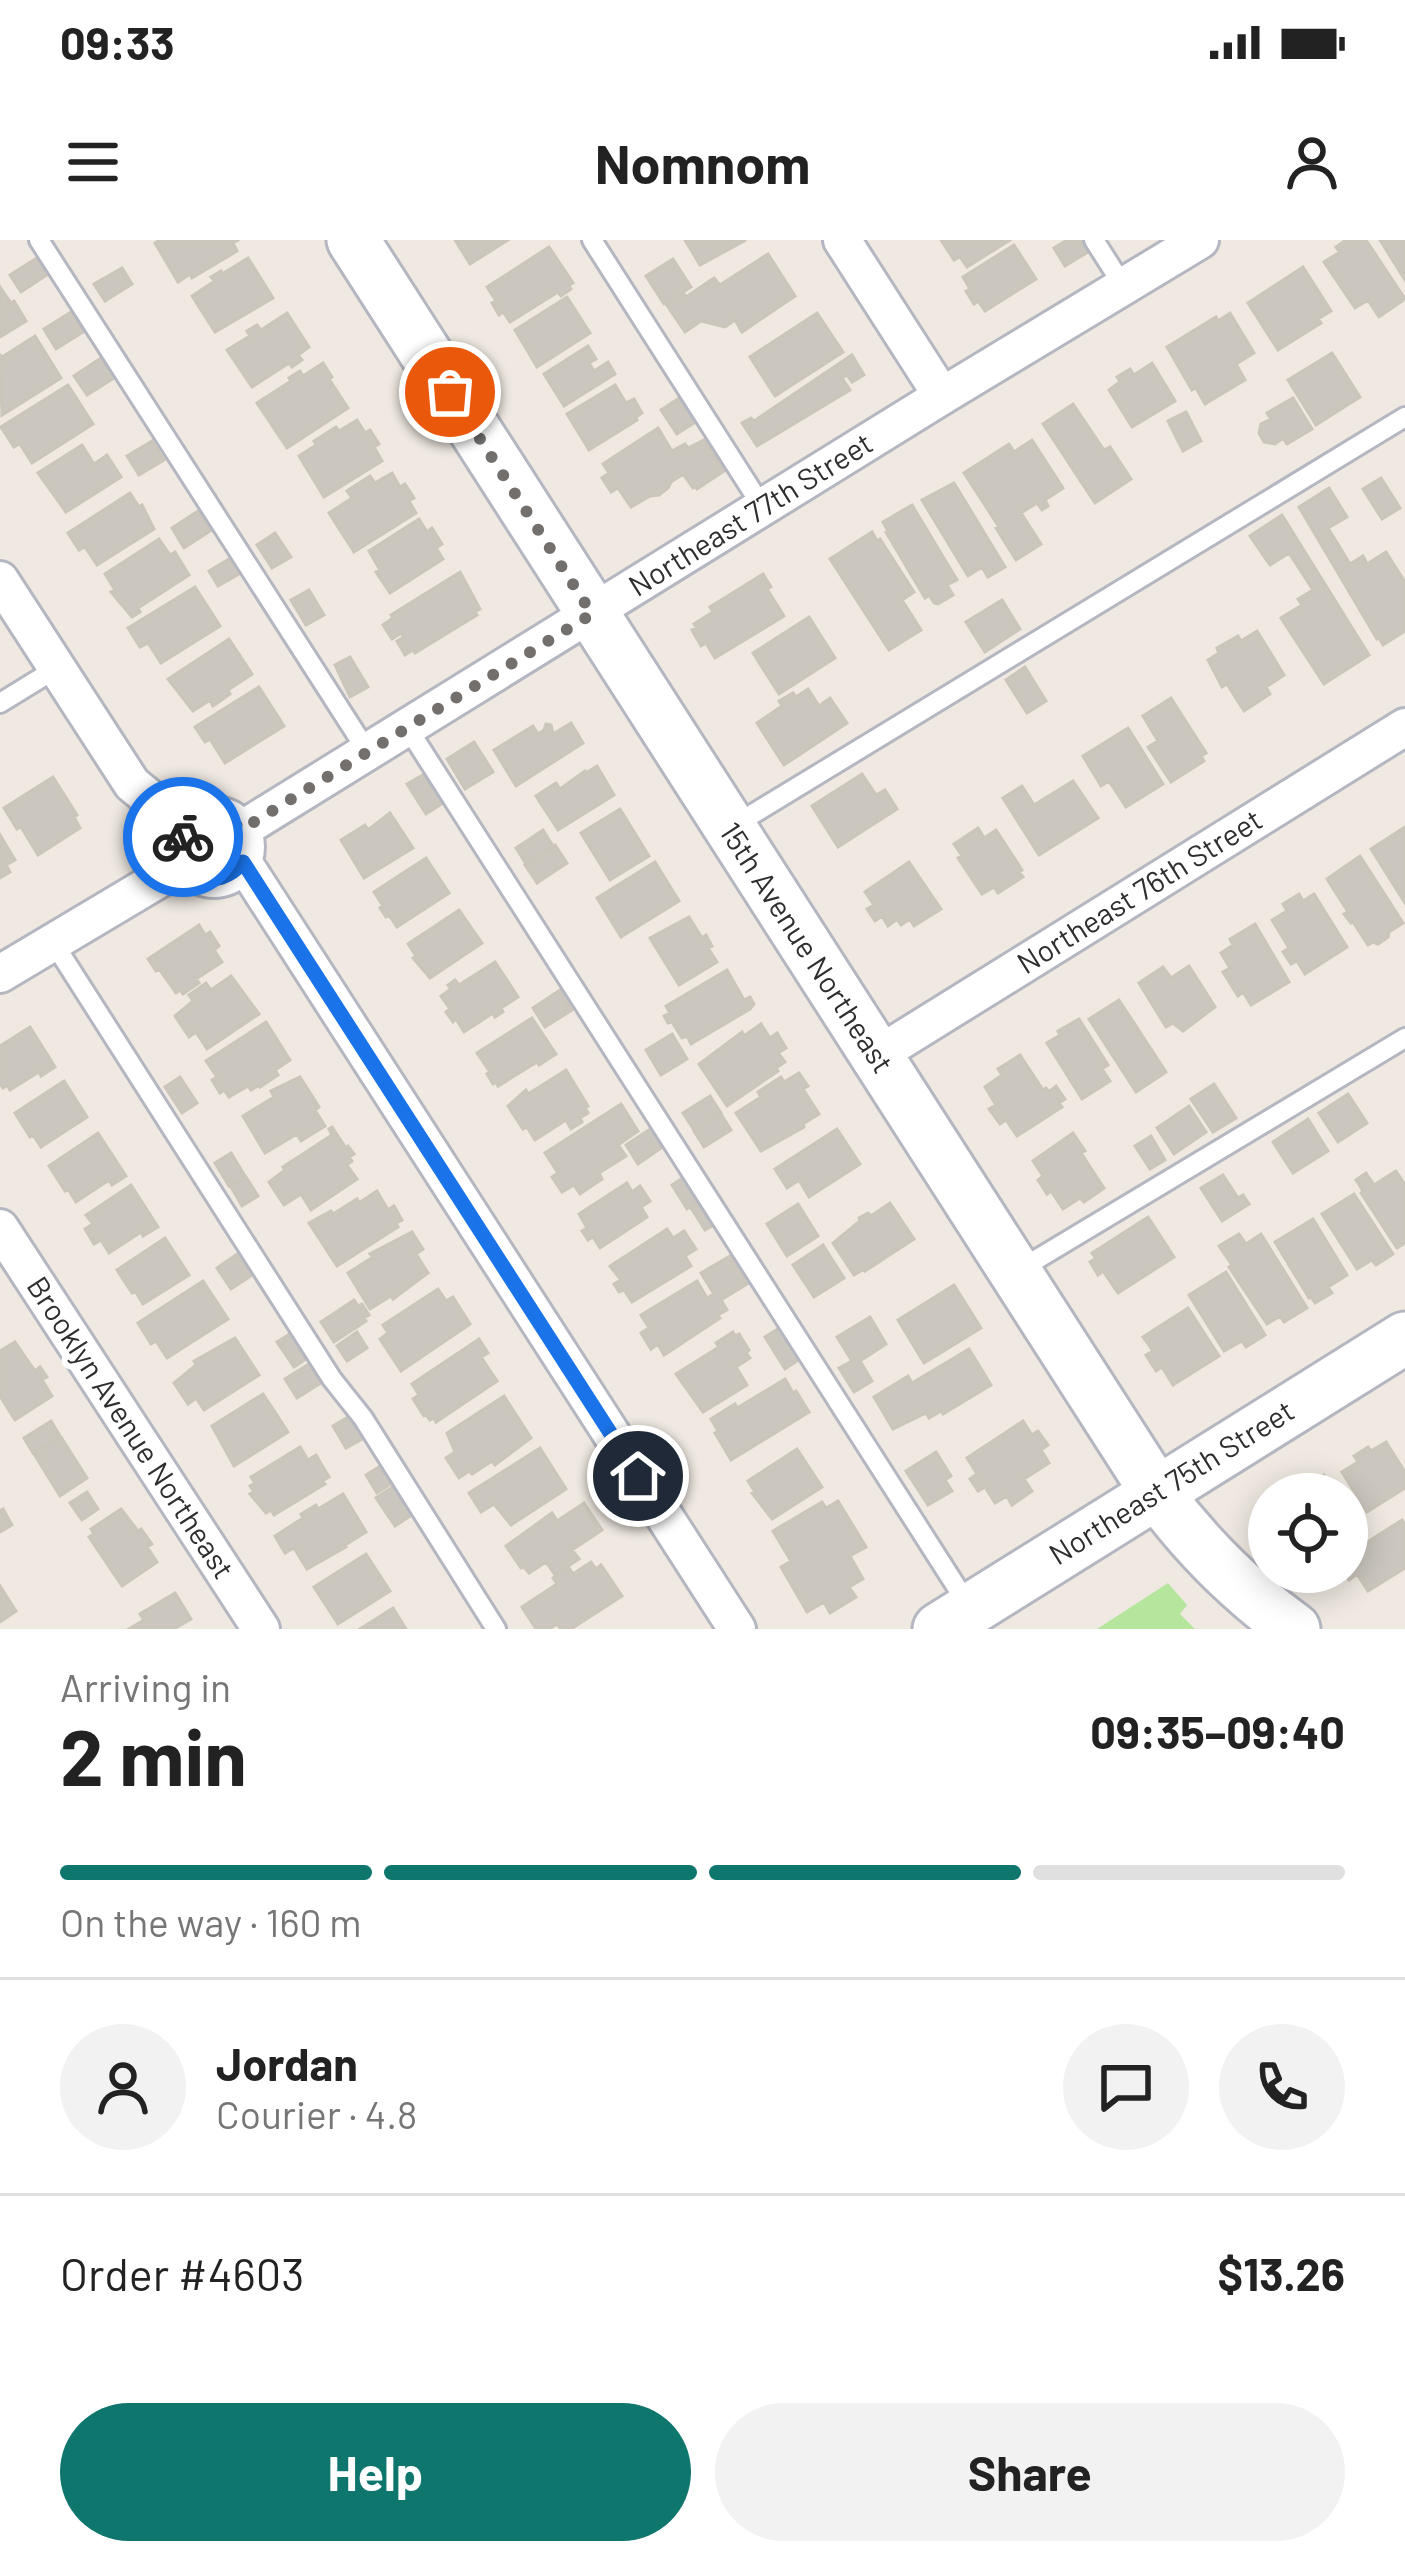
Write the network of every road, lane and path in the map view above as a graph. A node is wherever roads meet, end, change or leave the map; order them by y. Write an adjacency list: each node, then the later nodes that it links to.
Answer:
1 (39, 240): 17 (lane)
2 (352, 240): 12 (main road, 15th Avenue Northeast)
3 (592, 240): 10 (lane)
4 (842, 240): 8 (street)
5 (1094, 240): 7 (lane)
6 (1201, 240): 7 (street, Northeast 77th Street)
7 (1124, 287): 8 (street, Northeast 77th Street)
8 (942, 396): 10 (street, Northeast 77th Street)
9 (1405, 417): 18 (lane)
10 (763, 508): 12 (street, Northeast 77th Street)
11 (0, 580): 13 (street)
12 (592, 614): 15 (street, Northeast 77th Street); 18 (main road, 15th Avenue Northeast)
13 (57, 668): 14 (lane); 19 (street)
14 (0, 703)
15 (407, 727): 17 (street, Northeast 77th Street); 29 (lane)
16 (1405, 727): 24 (street, Northeast 76th Street)
17 (367, 752): 20 (street, Northeast 77th Street)
18 (729, 829): 24 (main road, 15th Avenue Northeast)
19 (187, 846): 20 (street); 20 (street); 21 (street)
20 (242, 846): 32 (street)
21 (53, 942): 22 (street); 31 (lane)
22 (0, 974)
23 (1405, 1038): 26 (lane)
24 (875, 1056): 26 (main road, 15th Avenue Northeast)
25 (0, 1228): 30 (street, Brooklyn Avenue Northeast)
26 (1015, 1273): 28 (main road, 15th Avenue Northeast)
27 (1405, 1338): 28 (main road, Northeast 75th Street)
28 (1157, 1493): 29 (main road, Northeast 75th Street); 33 (main road, 15th Avenue Northeast)
29 (955, 1619)
30 (261, 1629)
31 (496, 1629)
32 (736, 1629)
33 (1294, 1629)

